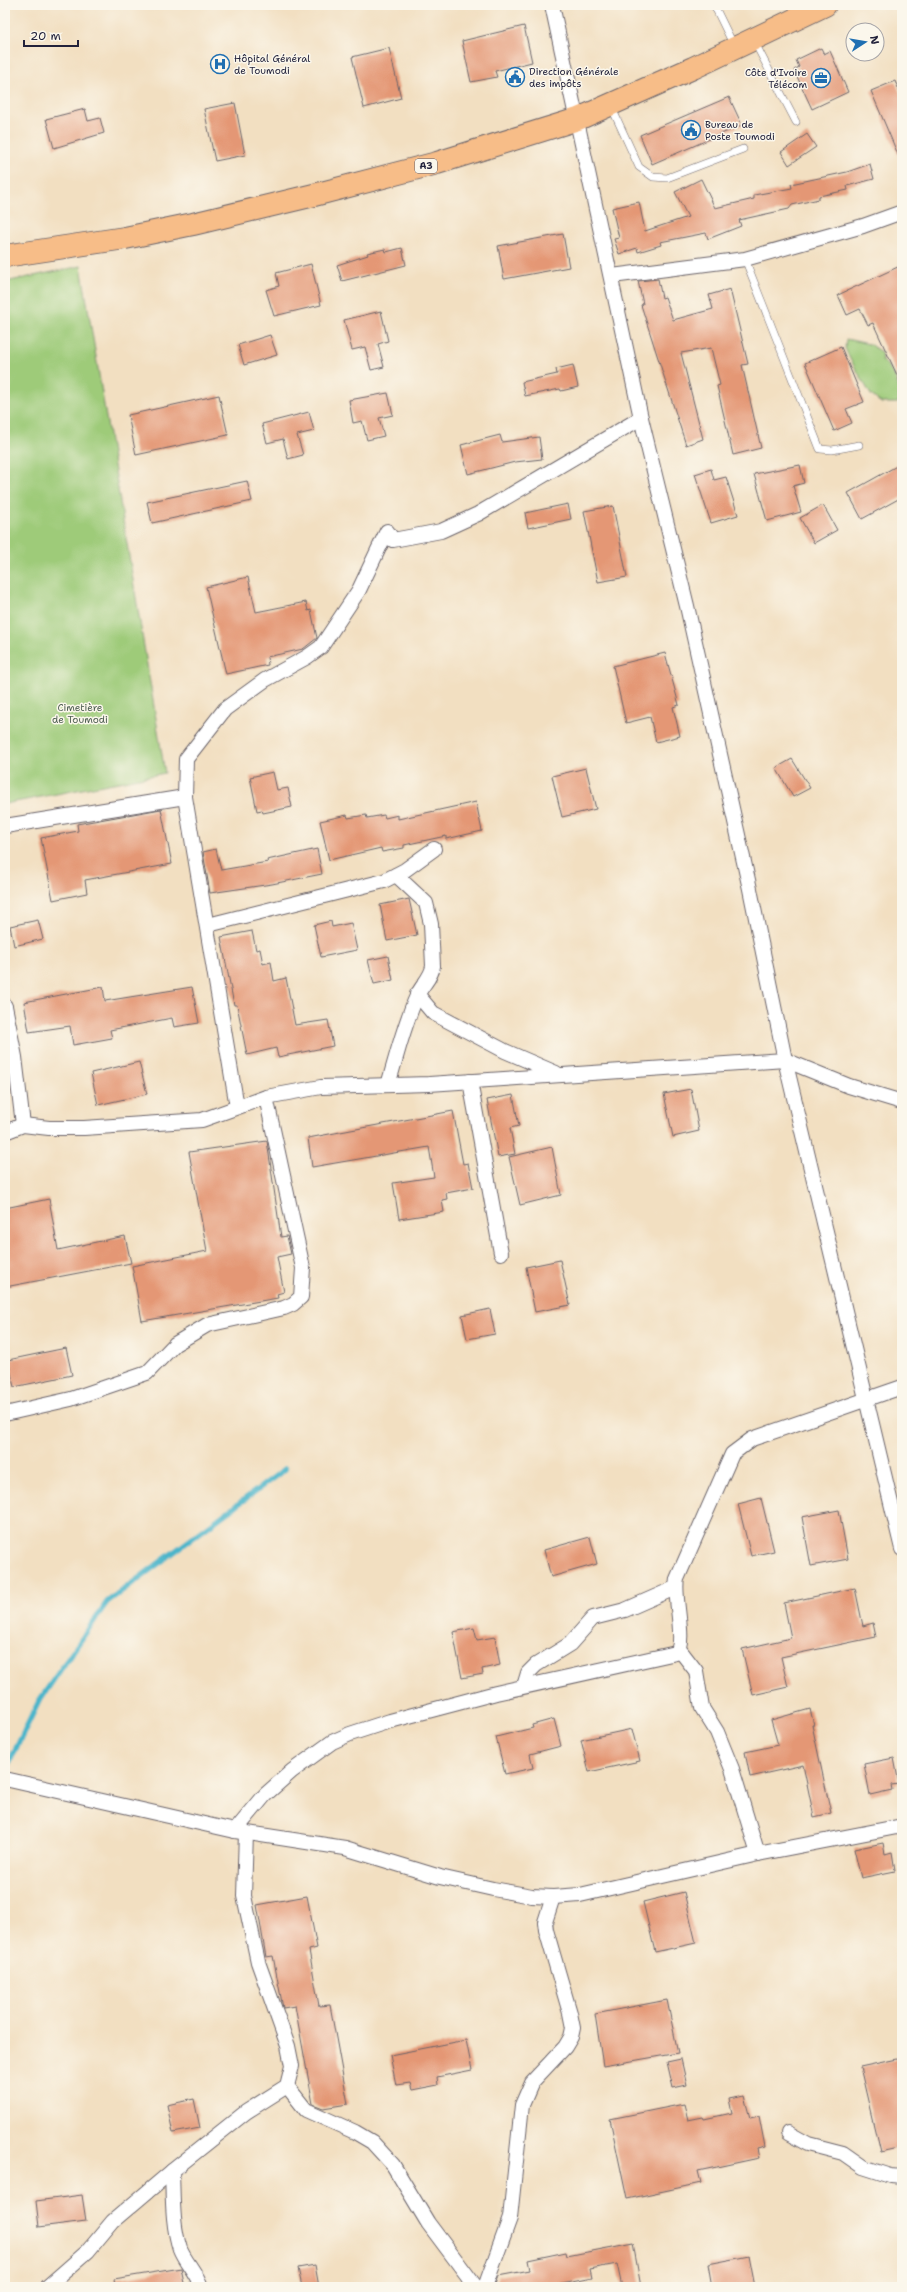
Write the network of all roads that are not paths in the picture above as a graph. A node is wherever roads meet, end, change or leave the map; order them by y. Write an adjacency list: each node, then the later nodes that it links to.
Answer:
1 (552, 5): 8 (street)
2 (714, 5): 5 (lane)
3 (718, 5): 5 (lane)
4 (825, 5): 6 (main road, A3)
5 (718, 14): 6 (lane)
6 (744, 43): 7 (main road, A3); 9 (lane)
7 (610, 104): 8 (main road, A3); 10 (lane)
8 (578, 119): 12 (main road, A3); 14 (street)
9 (796, 122)
10 (743, 149)
11 (902, 212): 13 (street)
12 (5, 256)
13 (745, 259): 14 (street); 16 (lane)
14 (612, 276): 15 (street)
15 (641, 418): 17 (street); 24 (street)
16 (859, 445)
17 (185, 797): 18 (street); 21 (street)
18 (5, 826)
19 (434, 849): 20 (street)
20 (396, 875): 21 (street); 22 (street)
21 (208, 925): 30 (street)
22 (417, 994): 25 (street); 27 (street)
23 (5, 1006): 31 (street)
24 (785, 1060): 25 (street); 29 (street); 35 (street)
25 (558, 1074): 26 (street)
26 (470, 1081): 27 (street); 33 (street)
27 (388, 1085): 28 (street)
28 (266, 1097): 30 (street); 36 (street)
29 (902, 1102)
30 (237, 1107): 31 (street)
31 (22, 1125): 32 (street)
32 (5, 1132)
33 (501, 1253)
34 (902, 1388): 35 (street)
35 (868, 1401): 37 (street); 38 (street)
36 (5, 1414)
37 (902, 1549)
38 (675, 1588): 39 (street); 40 (street)
39 (680, 1649): 40 (street); 44 (street)
40 (524, 1686): 43 (street)
41 (5, 1779): 43 (street)
42 (902, 1826): 44 (street)
43 (241, 1832): 45 (street); 46 (street)
44 (758, 1854): 45 (street)
45 (553, 1897): 53 (street)
46 (286, 2086): 48 (street); 52 (street)
47 (788, 2133): 49 (street)
48 (172, 2171): 50 (street); 51 (street)
49 (902, 2177)
50 (47, 2287)
51 (201, 2287)
52 (476, 2287)
53 (485, 2287)

